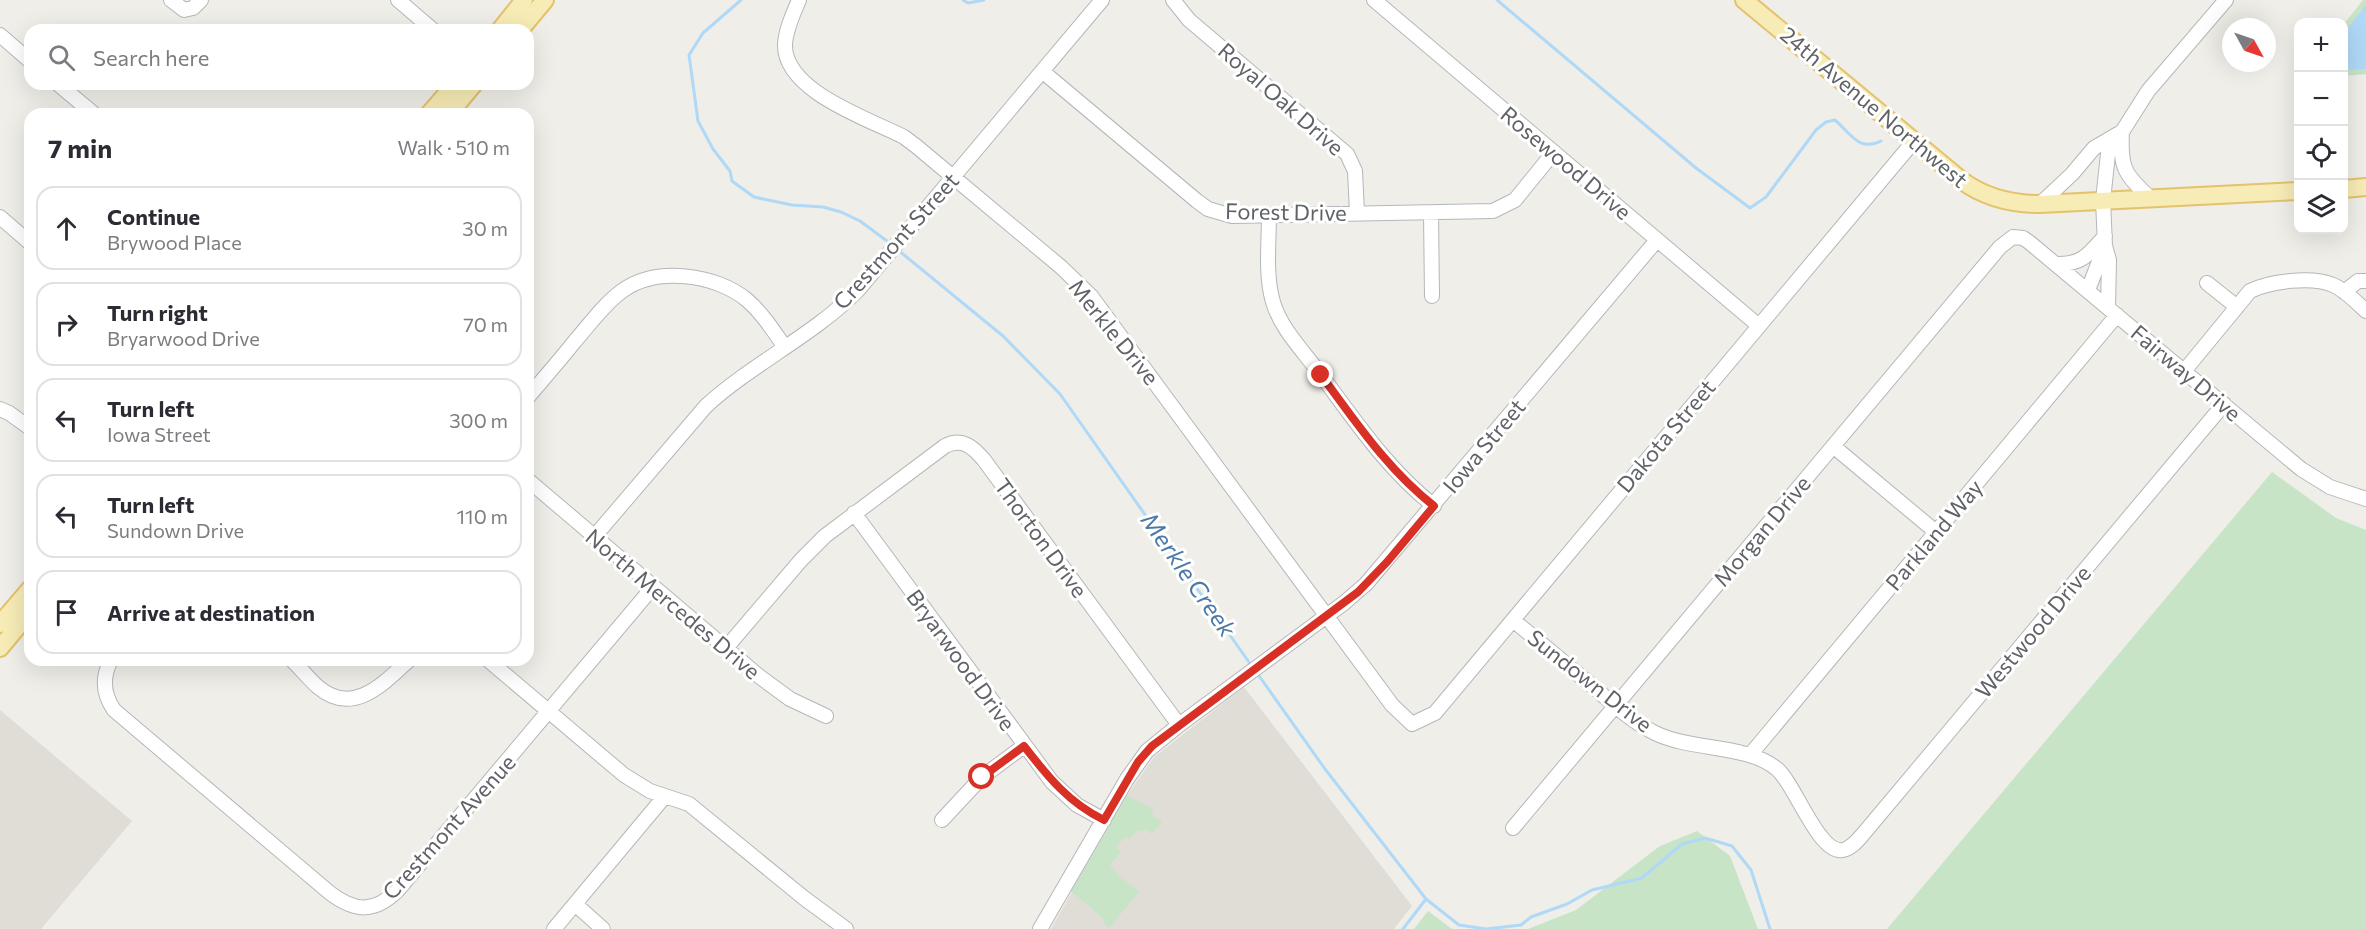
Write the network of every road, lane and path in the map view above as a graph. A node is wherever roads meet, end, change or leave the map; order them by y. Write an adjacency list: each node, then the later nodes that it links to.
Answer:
1 (171, 0): 2 (street)
2 (201, 0)
3 (398, 0): 12 (street)
4 (524, 0): 13 (main road)
5 (545, 0): 14 (main road)
6 (799, 0): 27 (street, Merkle Drive)
7 (1102, 0): 17 (street, Crestmont Street)
8 (1173, 0): 34 (street, Royal Oak Drive)
9 (1374, 0): 26 (street, Rosewood Drive)
10 (1744, 0): 25 (main road, 24th Avenue Northwest)
11 (2226, 0): 24 (street)
12 (426, 24)
13 (505, 24)
14 (525, 24)
15 (0, 35): 16 (street)
16 (24, 56)
17 (1042, 71): 27 (street, Crestmont Street); 36 (street, Forest Drive)
18 (65, 90): 21 (street)
19 (450, 90): 22 (main road)
20 (469, 90): 23 (main road)
21 (86, 108)
22 (434, 108)
23 (454, 108)
24 (2122, 131): 31 (street); 32 (street); 33 (street)
25 (1914, 141): 33 (main road, 24th Avenue Northwest); 51 (street, Dakota Street)
26 (1554, 152): 35 (street, Forest Drive); 40 (street, Rosewood Drive)
27 (954, 177): 52 (street, Crestmont Street); 67 (street, Merkle Drive)
28 (2366, 187): 29 (main road)
29 (2348, 189)
30 (2294, 191): 31 (main road, 24th Avenue Northwest)
31 (2151, 199): 32 (main road, 24th Avenue Northwest)
32 (2103, 201): 33 (main road, 24th Avenue Northwest); 41 (street)
33 (2040, 204)
34 (1357, 213): 35 (street, Forest Drive); 36 (street, Forest Drive)
35 (1431, 213): 47 (street)
36 (1269, 215): 61 (street)
37 (0, 217): 39 (street)
38 (2013, 237): 42 (street, Fairway Drive); 58 (street, Morgan Drive)
39 (24, 238)
40 (1657, 240): 51 (street, Rosewood Drive); 61 (street, Iowa Street)
41 (2105, 241): 42 (street); 45 (street); 49 (street)
42 (2056, 264): 45 (street, Fairway Drive)
43 (2366, 281): 46 (street)
44 (2207, 282): 48 (street)
45 (2088, 290): 49 (street, Fairway Drive)
46 (2344, 292): 48 (street); 50 (street)
47 (1432, 296)
48 (2237, 307): 53 (street)
49 (2113, 311): 53 (street, Fairway Drive); 63 (street, Parkland Way)
50 (2366, 311)
51 (1759, 326): 69 (street, Dakota Street)
52 (784, 346): 54 (street); 64 (street, Crestmont Street)
53 (2185, 370): 55 (street, Fairway Drive)
54 (534, 390)
55 (2224, 404): 60 (street, Fairway Drive); 88 (street, Westwood Drive)
56 (0, 409): 57 (street)
57 (24, 423)
58 (1833, 446): 63 (street); 77 (street, Morgan Drive)
59 (534, 485): 64 (street, North Mercedes Drive)
60 (2366, 499)
61 (1434, 506): 67 (street, Iowa Street)
62 (854, 513): 72 (street); 81 (street, Thorton Drive); 82 (street, Bryarwood Drive)
63 (1936, 532): 83 (street, Parkland Way)
64 (594, 537): 65 (street, North Mercedes Drive)
65 (653, 587): 72 (street, North Mercedes Drive); 78 (street, Crestmont Avenue)
66 (24, 596): 70 (main road)
67 (1328, 615): 80 (street, Merkle Drive); 81 (street, Iowa Street)
68 (24, 619): 71 (main road)
69 (1512, 620): 77 (street, Sundown Drive); 80 (street, Dakota Street)
70 (0, 624)
71 (0, 648)
72 (726, 648): 79 (street, North Mercedes Drive)
73 (109, 666): 78 (street, Crestmont Avenue)
74 (298, 666): 75 (street)
75 (403, 666)
76 (495, 666): 78 (street)
77 (1615, 706): 83 (street, Sundown Drive); 87 (street, Morgan Drive)
78 (549, 712): 84 (street)
79 (826, 716)
80 (1412, 724)
81 (1179, 725): 86 (street, Iowa Street)
82 (1024, 746): 85 (street); 86 (street, Bryarwood Drive)
83 (1750, 755): 88 (street, Sundown Drive)
84 (665, 796): 89 (street); 92 (street)
85 (942, 820)
86 (1104, 820): 93 (street, Iowa Street)
87 (1513, 828)
88 (1836, 850)
89 (575, 904): 90 (street); 91 (street)
90 (554, 929)
91 (603, 929)
92 (846, 929)
93 (1040, 929)

